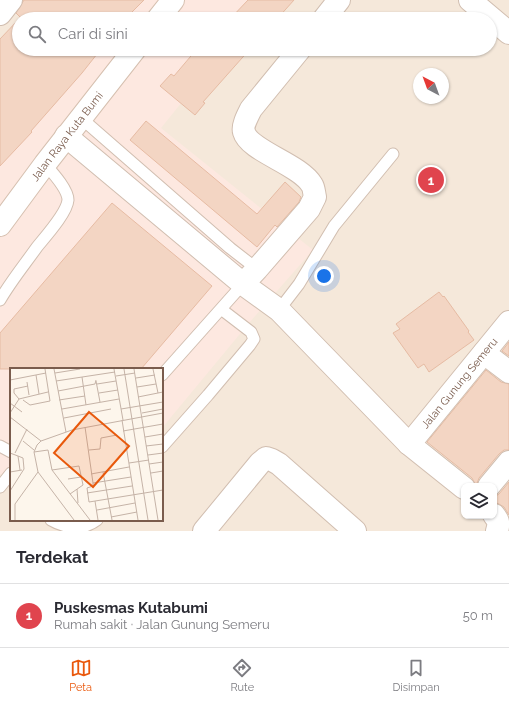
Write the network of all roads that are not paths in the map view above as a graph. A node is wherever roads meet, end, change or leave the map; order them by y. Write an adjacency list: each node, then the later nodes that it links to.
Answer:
1 (11, 0): 8 (street)
2 (173, 0): 5 (street)
3 (338, 0): 6 (street)
4 (470, 0): 7 (street)
5 (164, 12)
6 (329, 12)
7 (484, 12)
8 (0, 14)
9 (497, 23): 10 (street)
10 (509, 33)
11 (130, 56): 13 (street, Jalan Raya Kuta Bumi)
12 (294, 56): 18 (street)
13 (81, 118): 14 (street, Jalan Raya Kuta Bumi); 18 (lane)
14 (66, 136): 16 (street, Jalan Raya Kuta Bumi); 18 (street)
15 (392, 154): 21 (lane)
16 (45, 164): 17 (street, Jalan Raya Kuta Bumi); 19 (lane)
17 (0, 224)
18 (250, 276): 20 (lane); 21 (street)
19 (0, 300)
20 (221, 309): 25 (lane); 28 (lane)
21 (279, 310): 26 (street)
22 (509, 322): 23 (street, Jalan Gunung Semeru)
23 (484, 353): 24 (street); 26 (street, Jalan Gunung Semeru)
24 (509, 372)
25 (163, 374)
26 (409, 444): 34 (street)
27 (0, 446): 29 (lane)
28 (163, 446)
29 (10, 451)
30 (509, 462): 32 (street)
31 (10, 473): 33 (lane)
32 (492, 483)
33 (1, 486): 35 (lane)
34 (461, 486)
35 (10, 492)
36 (497, 519): 41 (street)
37 (53, 521): 38 (lane)
38 (96, 521)
39 (204, 531): 40 (street)
40 (355, 531)
41 (497, 531)

